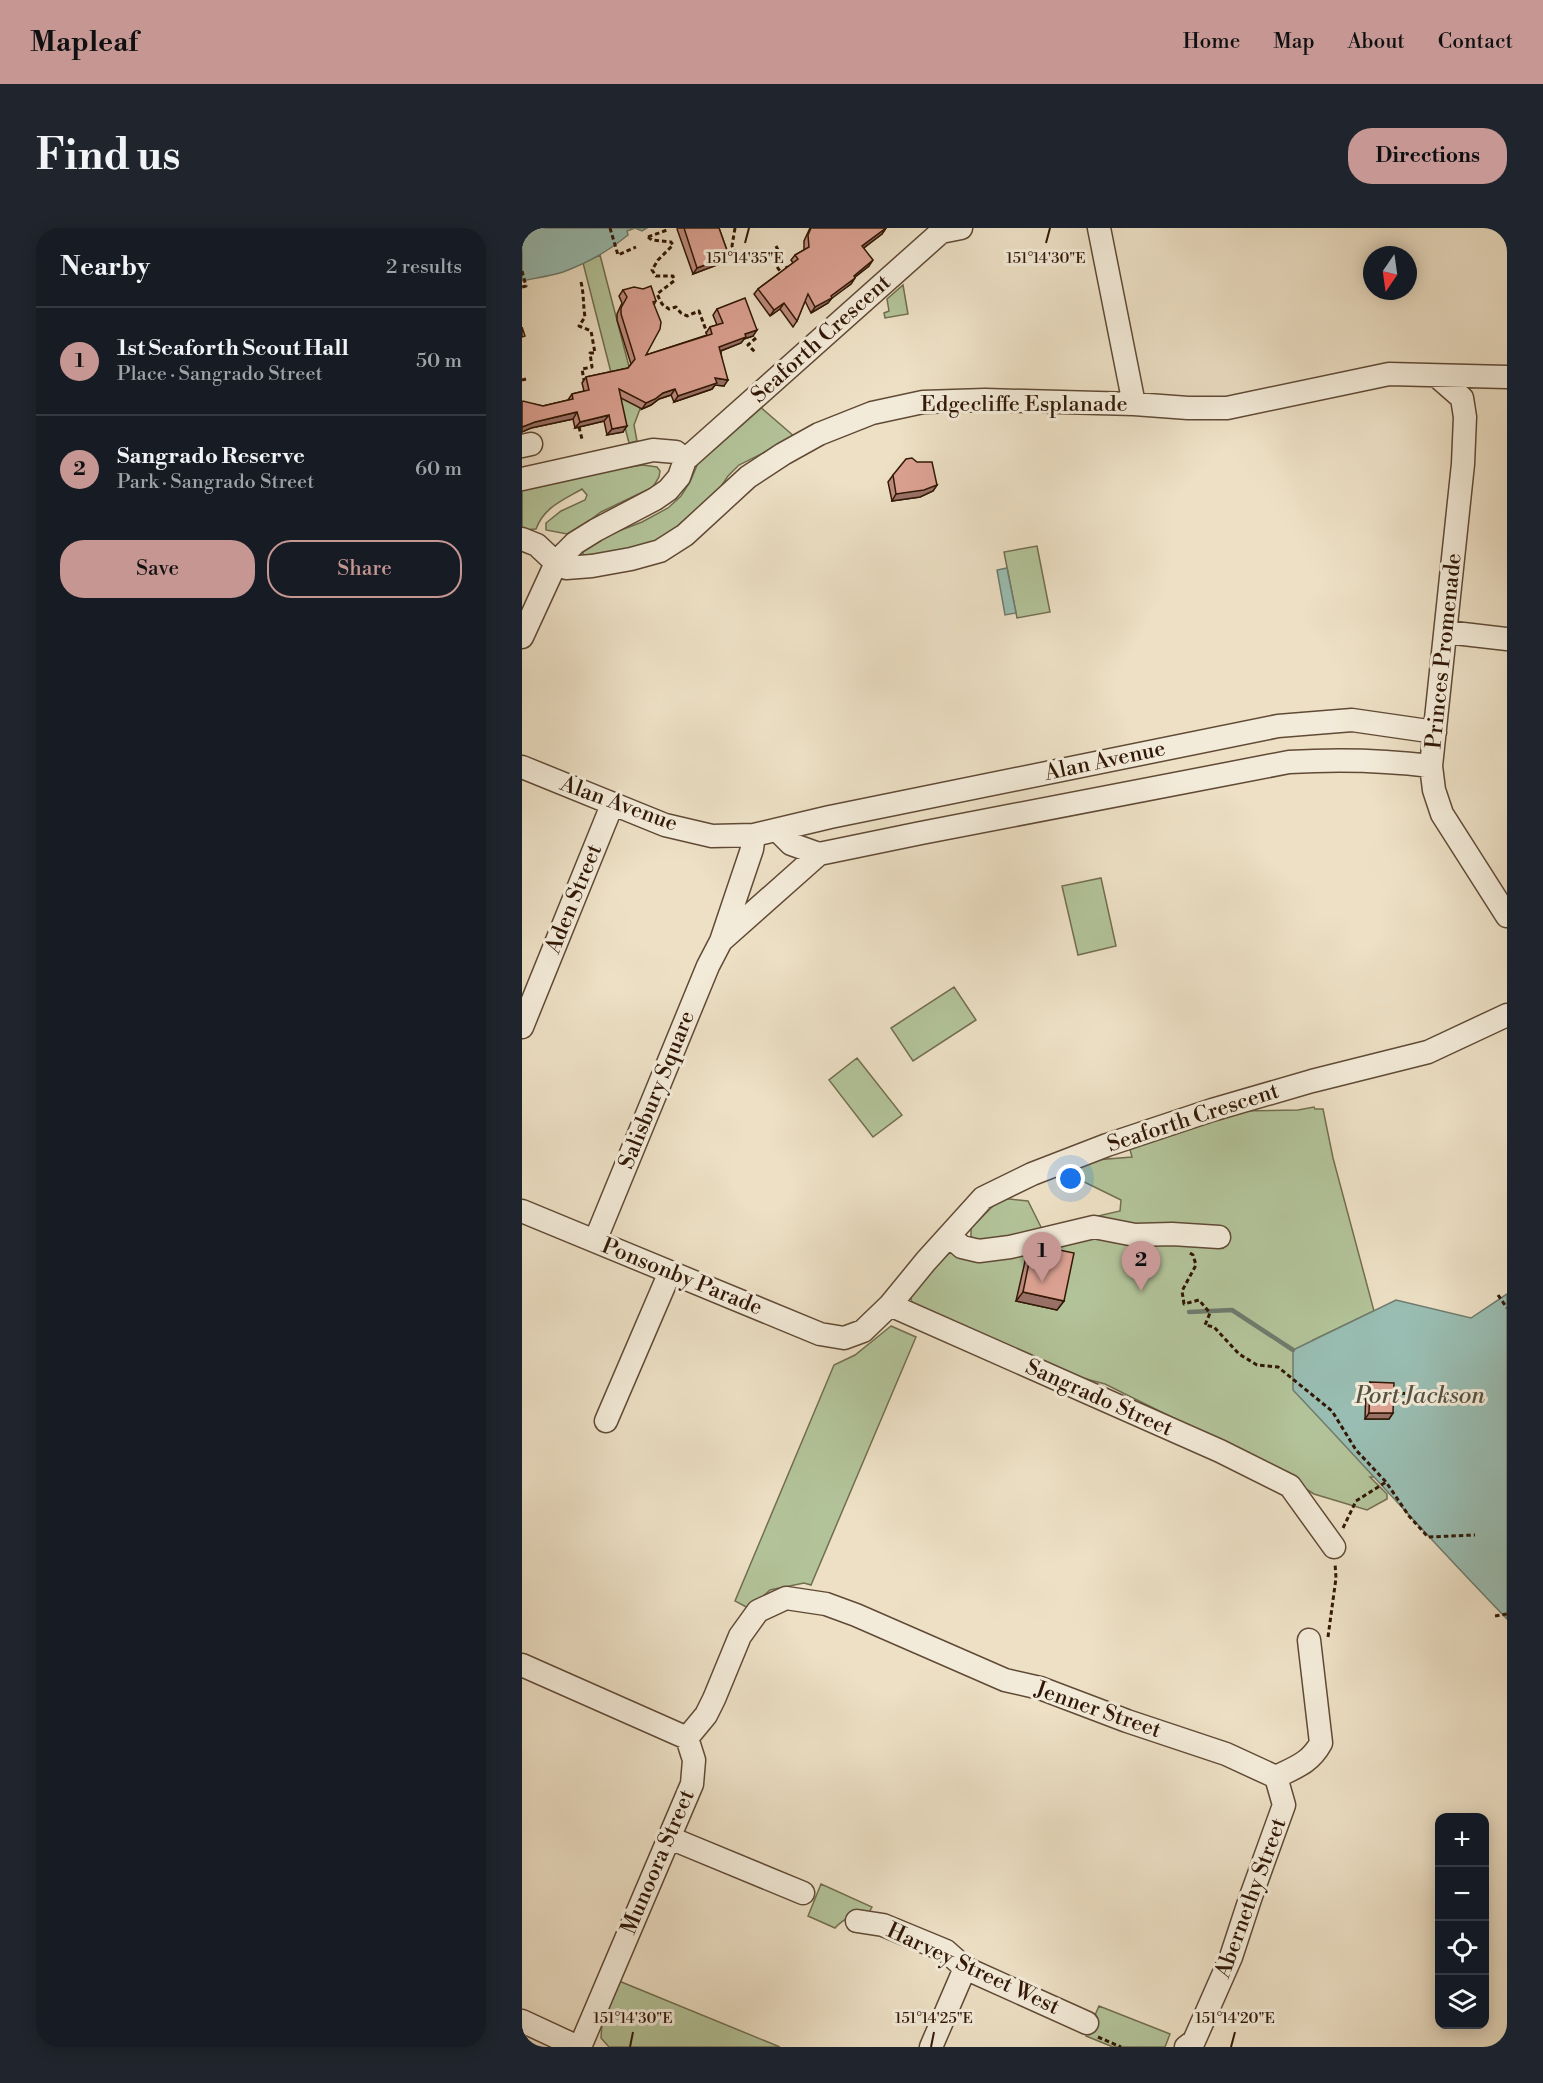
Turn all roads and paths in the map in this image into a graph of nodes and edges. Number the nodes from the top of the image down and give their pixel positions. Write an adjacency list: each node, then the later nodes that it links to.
1 (666, 228): 13 (path)
2 (735, 228): 10 (path)
3 (961, 228): 22 (street, Seaforth Crescent)
4 (1099, 228): 19 (street)
5 (610, 229): 7 (path)
6 (776, 246): 8 (path)
7 (636, 247)
8 (789, 270)
9 (522, 271): 12 (path)
10 (782, 274)
11 (581, 282): 18 (path)
12 (522, 287)
13 (707, 333)
14 (756, 338): 15 (path)
15 (756, 353)
16 (1438, 377): 17 (street, Edgecliffe Esplanade); 19 (street, Edgecliffe Esplanade); 26 (street, Princes Promenade)
17 (1507, 377)
18 (591, 381)
19 (1134, 404): 25 (street, Edgecliffe Esplanade)
20 (579, 427): 21 (path)
21 (582, 439)
22 (681, 456): 23 (street); 25 (street)
23 (522, 479)
24 (522, 539): 25 (street)
25 (556, 563): 27 (street)
26 (1446, 632): 28 (street); 29 (street, Princes Promenade)
27 (522, 637)
28 (1507, 639)
29 (1435, 732): 30 (street, Princes Promenade); 33 (street, Alan Avenue)
30 (1431, 766): 35 (street, Alan Avenue); 36 (street, Princes Promenade)
31 (522, 767): 32 (street, Alan Avenue)
32 (612, 805): 34 (street, Alan Avenue); 39 (street, Aden Street)
33 (777, 831): 34 (street, Alan Avenue); 35 (street)
34 (754, 835): 37 (street)
35 (819, 854): 37 (street, Alan Avenue)
36 (1507, 916)
37 (721, 941): 44 (street, Salisbury Square)
38 (1507, 1015): 42 (street, Seaforth Crescent)
39 (522, 1027)
40 (522, 1211): 44 (street, Ponsonby Parade)
41 (1172, 1234): 42 (street); 43 (street); 52 (path)
42 (949, 1236): 47 (street, Seaforth Crescent)
43 (1219, 1237)
44 (595, 1241): 45 (street, Ponsonby Parade)
45 (670, 1272): 47 (street, Ponsonby Parade); 51 (street)
46 (1498, 1295): 48 (path)
47 (890, 1305): 54 (street, Sangrado Street)
48 (1507, 1308)
49 (1393, 1394): 50 (path)
50 (1417, 1394)
51 (606, 1421)
52 (1386, 1482): 53 (path); 54 (path)
53 (1474, 1535)
54 (1334, 1546): 57 (path)
55 (1507, 1614): 56 (path)
56 (1495, 1616)
57 (1311, 1649): 60 (street)
58 (522, 1665): 59 (street)
59 (687, 1738): 60 (street, Jenner Street); 61 (street, Munoora Street)
60 (1276, 1777): 70 (street, Abernethy Street)
61 (669, 1838): 62 (street); 67 (street, Munoora Street)
62 (803, 1893)
63 (857, 1921): 64 (street, Harvey Street West)
64 (965, 1968): 66 (street, Harvey Street West); 68 (street)
65 (522, 2022): 67 (street)
66 (1088, 2023): 69 (path)
67 (579, 2047)
68 (932, 2047)
69 (1121, 2047)
70 (1186, 2047)

